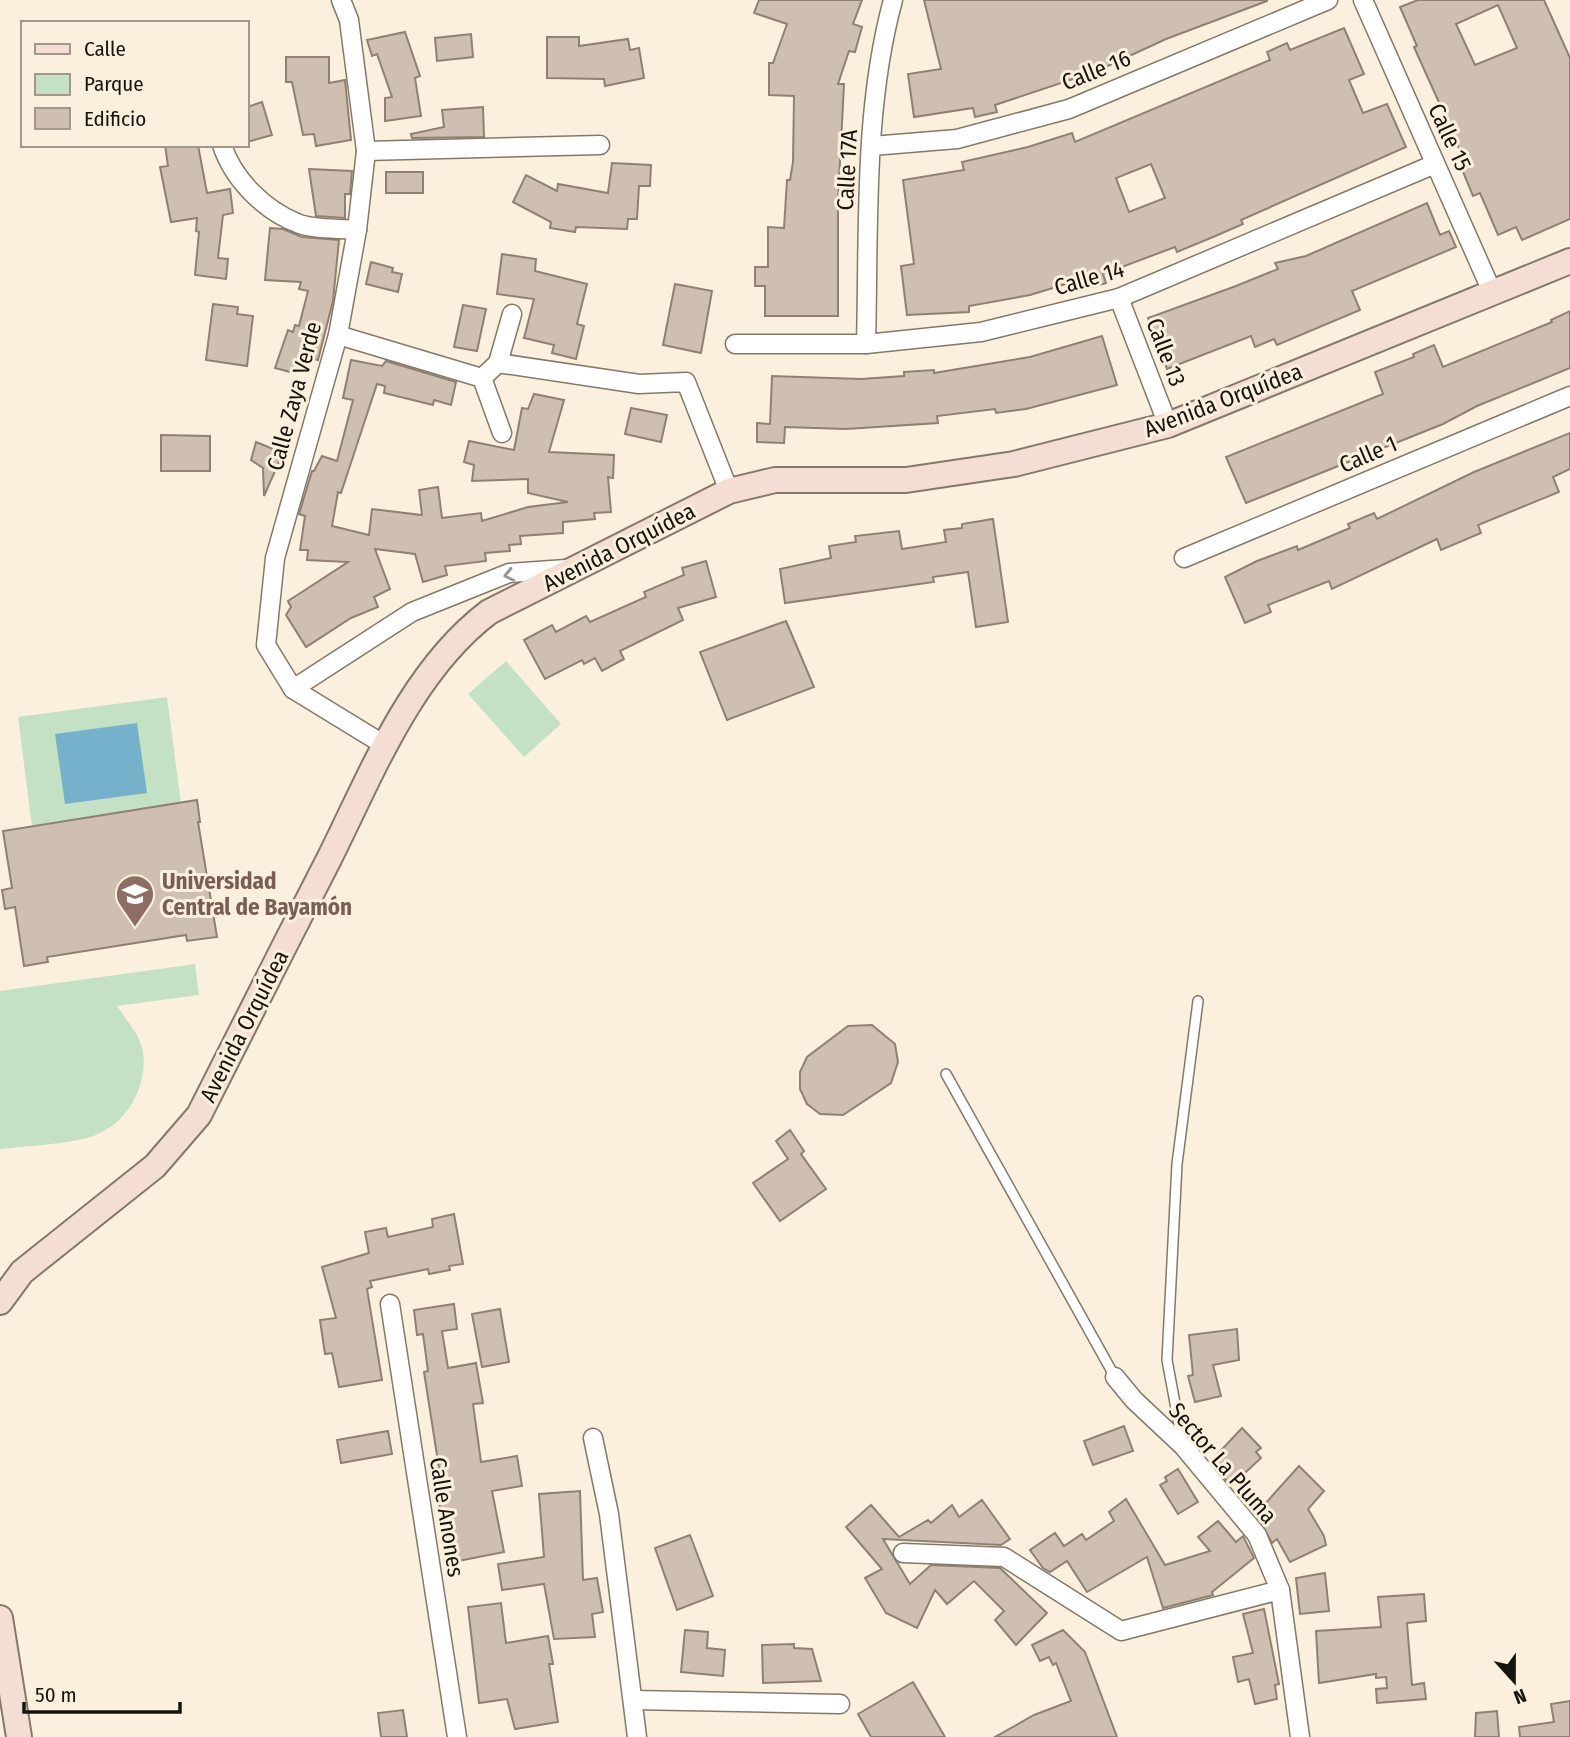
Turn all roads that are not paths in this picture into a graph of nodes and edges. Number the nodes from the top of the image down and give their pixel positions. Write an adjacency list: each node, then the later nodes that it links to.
1 (341, 0): 8 (street, Calle Zaya Verde)
2 (893, 0): 6 (street, Calle 17A)
3 (1328, 0): 6 (street, Calle 16)
4 (1363, 0): 9 (street, Calle 15)
5 (600, 145): 8 (street)
6 (872, 146): 17 (street, Calle 17A)
7 (223, 147): 10 (street)
8 (366, 151): 10 (street, Calle Zaya Verde)
9 (1435, 164): 12 (street, Calle 15); 13 (street, Calle 14)
10 (357, 230): 15 (street, Calle Zaya Verde)
11 (1570, 261): 12 (street, Avenida Orquídea)
12 (1493, 294): 21 (street, Avenida Orquídea)
13 (1119, 298): 17 (street, Calle 14); 21 (street, Calle 13)
14 (512, 314): 18 (street)
15 (338, 335): 19 (street); 26 (street, Calle Zaya Verde)
16 (735, 344): 17 (street, Calle 14)
17 (866, 344)
18 (498, 363): 19 (street); 23 (street)
19 (482, 378): 22 (street)
20 (1570, 396): 24 (street, Calle 1)
21 (1168, 425): 23 (street, Avenida Orquídea)
22 (502, 433)
23 (729, 491): 25 (street, Avenida Orquídea)
24 (1184, 558)
25 (577, 568): 26 (street, one-way to 26); 27 (street, Avenida Orquídea)
26 (293, 689): 27 (street, Calle Zaya Verde)
27 (386, 746): 30 (street, Avenida Orquídea)
28 (1198, 1001): 34 (lane)
29 (946, 1074): 32 (lane)
30 (0, 1302)
31 (390, 1304): 41 (street, Calle Anones)
32 (1115, 1377): 34 (street, Sector La Pluma)
33 (593, 1438): 38 (street)
34 (1183, 1446): 36 (street, Sector La Pluma)
35 (903, 1553): 36 (street)
36 (1280, 1590): 43 (street, Sector La Pluma)
37 (0, 1618): 40 (street)
38 (633, 1700): 39 (street); 42 (street)
39 (840, 1704)
40 (19, 1737)
41 (457, 1737)
42 (637, 1737)
43 (1300, 1737)

